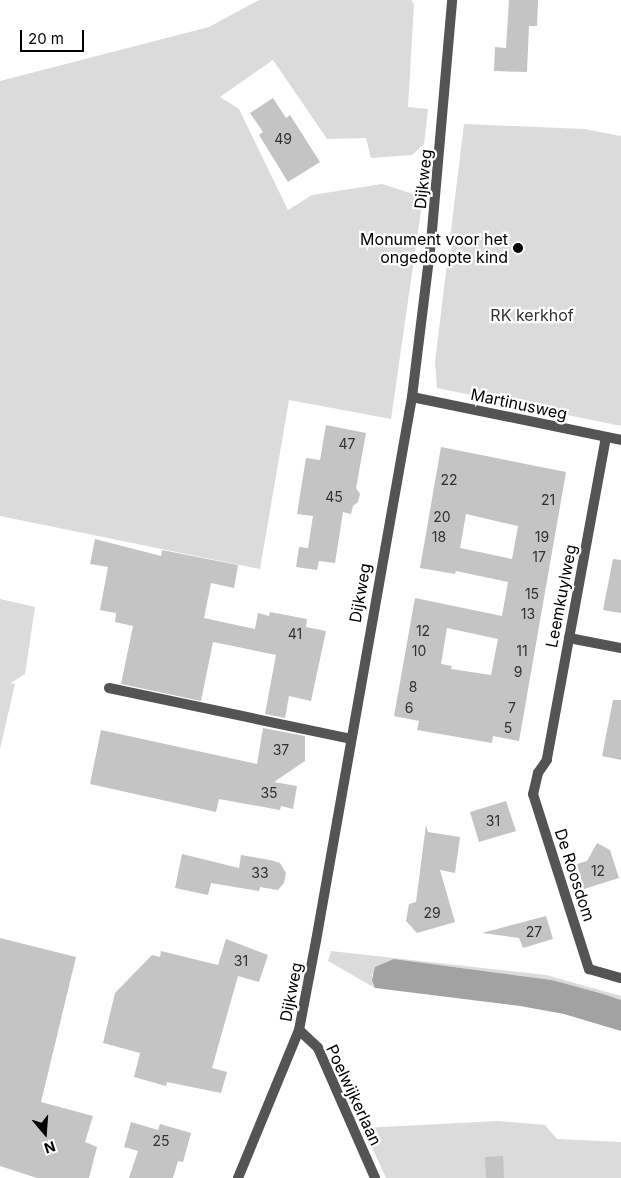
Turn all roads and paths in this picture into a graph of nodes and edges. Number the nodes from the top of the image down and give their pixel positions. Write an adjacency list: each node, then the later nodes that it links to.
1 (452, 0): 2 (street, Dijkweg)
2 (412, 397): 3 (street, Martinusweg); 8 (street, Dijkweg)
3 (606, 437): 4 (street, Martinusweg); 5 (street, Leemkuylweg)
4 (621, 440)
5 (569, 638): 6 (street); 9 (street, Leemkuylweg)
6 (621, 648)
7 (109, 688): 8 (street)
8 (350, 740): 11 (street, Dijkweg)
9 (547, 760): 10 (street, De Roosdom)
10 (621, 978)
11 (299, 1030): 12 (street, Dijkweg); 13 (street, Poelwijkerlaan)
12 (238, 1178)
13 (375, 1178)

